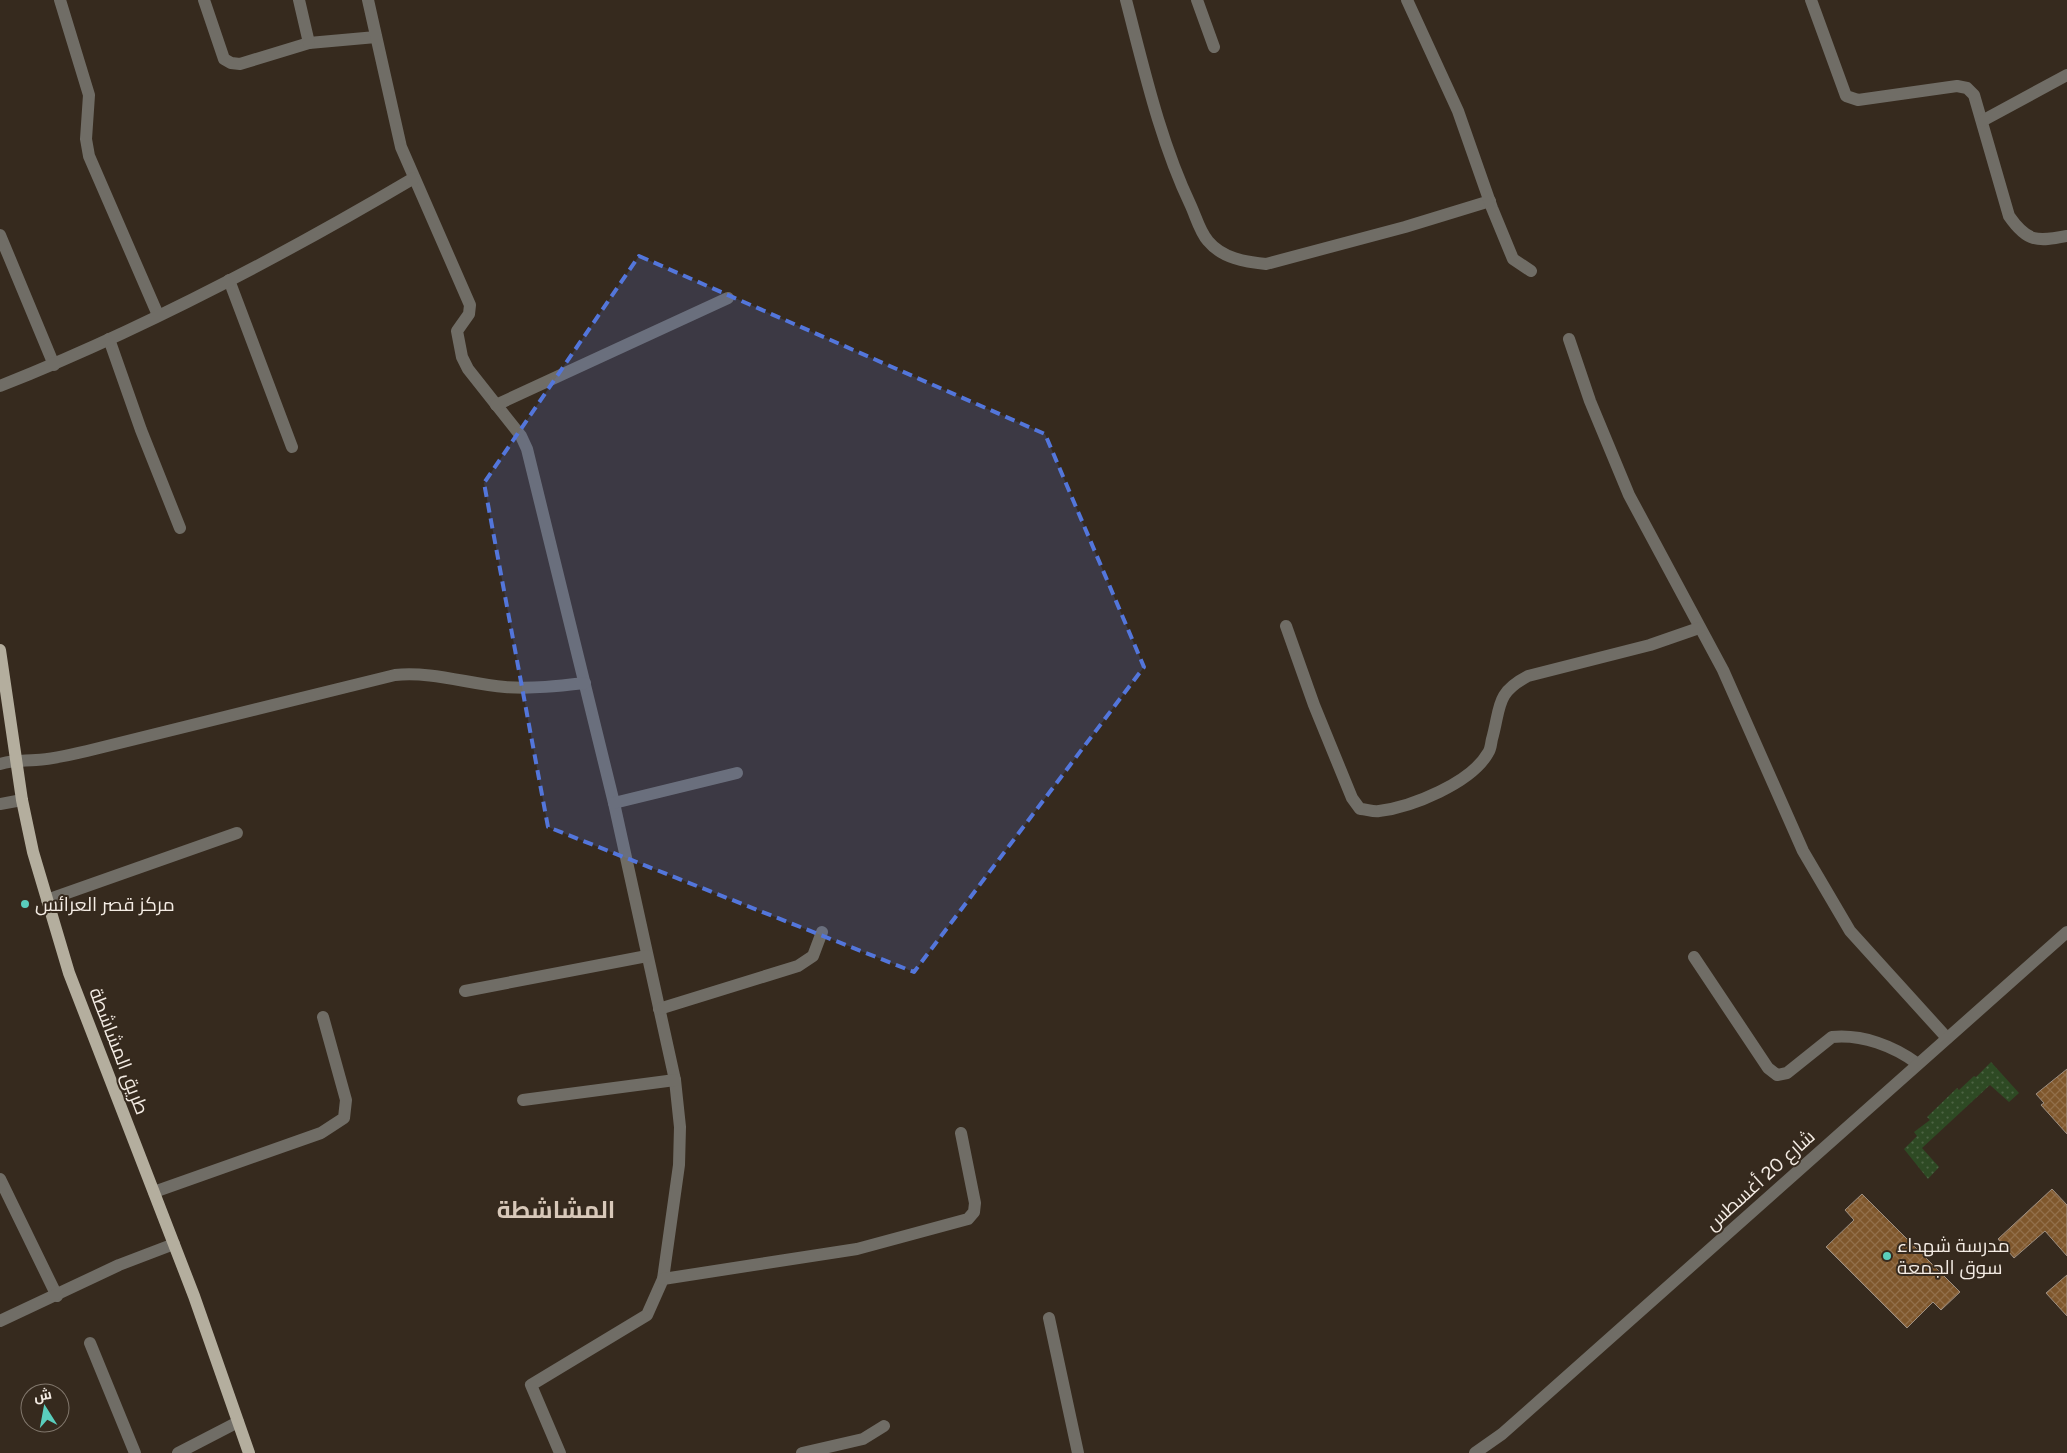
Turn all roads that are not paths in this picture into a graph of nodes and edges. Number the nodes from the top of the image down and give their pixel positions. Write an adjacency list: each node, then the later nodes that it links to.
1 (60, 0): 21 (street)
2 (204, 0): 10 (street)
3 (299, 0): 10 (street)
4 (368, 0): 9 (street)
5 (1126, 0): 15 (street)
6 (1197, 0): 11 (street)
7 (1407, 0): 15 (street)
8 (1811, 0): 13 (street)
9 (376, 37): 10 (street); 14 (street)
10 (309, 42)
11 (1214, 47)
12 (2067, 76): 13 (street)
13 (1982, 121): 17 (street)
14 (414, 178): 19 (street); 26 (street)
15 (1490, 201): 18 (street)
16 (0, 235): 24 (street)
17 (2067, 236)
18 (1531, 271)
19 (229, 280): 21 (street); 27 (street)
20 (728, 298): 26 (street)
21 (158, 315): 22 (street)
22 (109, 339): 24 (street); 28 (street)
23 (1569, 339): 30 (street)
24 (54, 365): 25 (street)
25 (0, 386)
26 (496, 404): 32 (street)
27 (292, 447)
28 (180, 528)
29 (1286, 626): 30 (street)
30 (1699, 628): 48 (street)
31 (0, 650): 33 (main road, طريق المشاشطة)
32 (585, 683): 33 (street); 38 (street)
33 (16, 759): 34 (street); 36 (main road, طريق المشاشطة)
34 (0, 764)
35 (737, 773): 38 (street)
36 (22, 800): 37 (street); 40 (main road, طريق المشاشطة)
37 (0, 804)
38 (614, 804): 43 (street)
39 (237, 833): 40 (street)
40 (47, 900): 54 (main road, طريق المشاشطة)
41 (822, 932): 46 (street)
42 (2067, 932): 48 (street, شارع 20 أغسطس)
43 (647, 956): 45 (street); 46 (street)
44 (1694, 957): 49 (street)
45 (465, 991)
46 (659, 1009): 50 (street)
47 (323, 1016): 54 (street)
48 (1947, 1038): 49 (street, شارع 20 أغسطس)
49 (1918, 1064): 69 (street, شارع 20 أغسطس)
50 (675, 1080): 51 (street); 56 (street)
51 (524, 1100)
52 (960, 1133): 56 (street)
53 (0, 1179): 57 (street)
54 (154, 1192): 55 (main road, طريق المشاشطة)
55 (174, 1244): 57 (street); 61 (main road, طريق المشاشطة)
56 (663, 1280): 66 (street)
57 (57, 1296): 59 (street)
58 (1049, 1318): 68 (street)
59 (0, 1322)
60 (90, 1343): 63 (street)
61 (238, 1422): 64 (street); 65 (main road, طريق المشاشطة)
62 (884, 1426): 67 (street)
63 (135, 1453)
64 (178, 1453)
65 (249, 1453)
66 (560, 1453)
67 (802, 1453)
68 (1078, 1453)
69 (1475, 1453)

